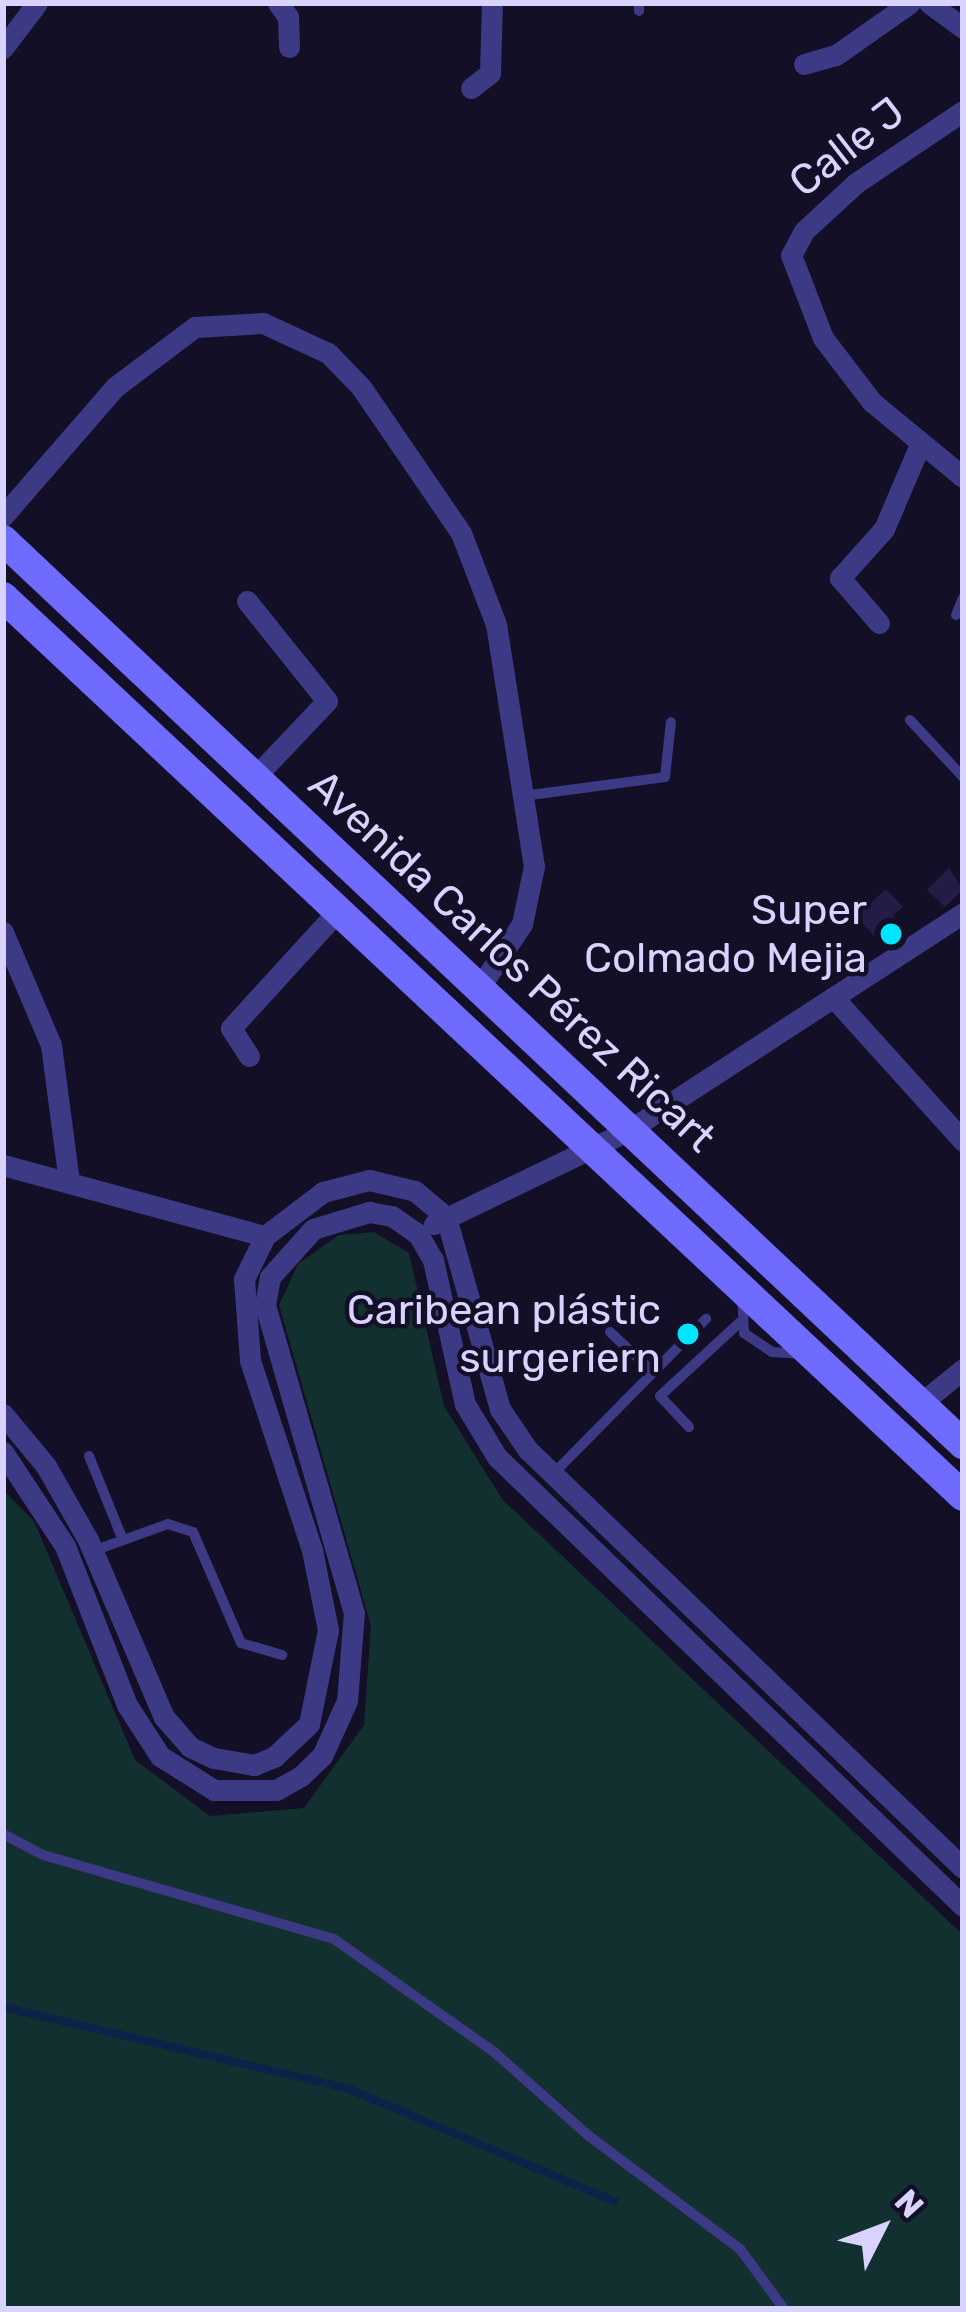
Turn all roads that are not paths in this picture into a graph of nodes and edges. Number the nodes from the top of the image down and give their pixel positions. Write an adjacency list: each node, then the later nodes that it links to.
1 (37, 3): 7 (street)
2 (278, 3): 8 (street)
3 (492, 3): 10 (street)
4 (910, 3): 9 (street)
5 (928, 3): 6 (street)
6 (963, 28)
7 (3, 47)
8 (289, 47)
9 (804, 64)
10 (471, 88)
11 (963, 111): 12 (street, Calle J)
12 (919, 447): 13 (street); 20 (street)
13 (963, 477)
14 (3, 516): 25 (street)
15 (3, 540): 23 (main road, Avenida Carlos Pérez Ricart)
16 (3, 597): 26 (main road, Avenida Carlos Pérez Ricart)
17 (963, 598): 19 (lane)
18 (247, 602): 23 (street)
19 (956, 615)
20 (879, 623)
21 (910, 720): 24 (lane)
22 (671, 722): 25 (lane)
23 (256, 777): 29 (main road, Avenida Carlos Pérez Ricart)
24 (963, 777)
25 (524, 796): 29 (street)
26 (338, 911): 31 (street); 34 (main road, Avenida Carlos Pérez Ricart)
27 (963, 913): 30 (street)
28 (3, 932): 36 (street)
29 (479, 988): 32 (main road, Avenida Carlos Pérez Ricart)
30 (833, 997): 32 (street); 33 (street)
31 (249, 1055)
32 (629, 1130): 34 (street); 49 (main road, Avenida Carlos Pérez Ricart)
33 (963, 1141)
34 (589, 1147): 37 (street); 40 (main road, Avenida Carlos Pérez Ricart)
35 (3, 1165): 36 (street)
36 (69, 1181): 39 (street)
37 (446, 1217): 38 (street); 39 (street); 55 (street)
38 (418, 1234): 42 (street); 62 (street)
39 (265, 1236): 41 (street)
40 (742, 1291): 44 (lane); 46 (main road, Avenida Carlos Pérez Ricart)
41 (239, 1300): 42 (street); 58 (street)
42 (265, 1305): 53 (street)
43 (706, 1319): 48 (lane)
44 (739, 1323): 46 (lane); 51 (lane)
45 (610, 1332): 48 (lane)
46 (812, 1355): 56 (main road, Avenida Carlos Pérez Ricart)
47 (963, 1369): 49 (street)
48 (653, 1372): 55 (lane)
49 (920, 1404): 52 (main road, Avenida Carlos Pérez Ricart)
50 (3, 1414): 58 (street)
51 (689, 1427)
52 (963, 1444)
53 (3, 1452)
54 (89, 1456): 57 (lane)
55 (551, 1476): 61 (street)
56 (963, 1496)
57 (123, 1540): 58 (lane); 59 (lane)
58 (93, 1550)
59 (282, 1655)
60 (3, 1834): 63 (lane)
61 (963, 1868)
62 (963, 1906)
63 (784, 2309)

